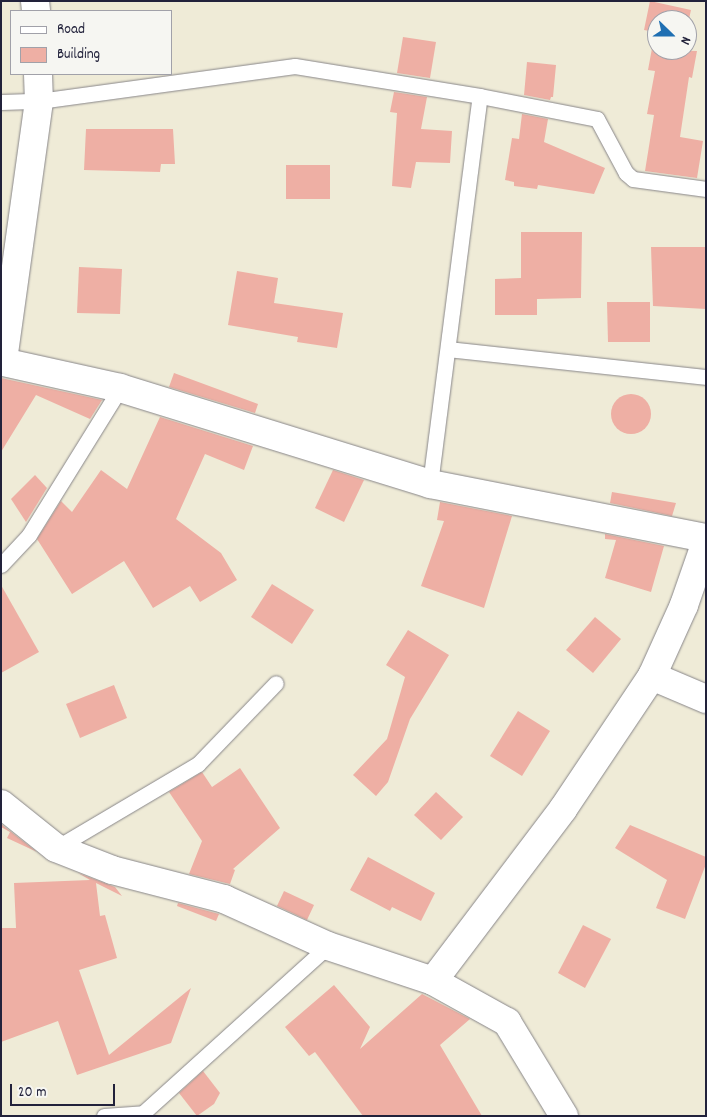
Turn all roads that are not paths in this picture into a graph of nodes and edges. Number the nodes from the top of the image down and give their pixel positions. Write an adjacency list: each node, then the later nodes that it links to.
1 (38, 75): 3 (street)
2 (480, 96): 3 (lane); 5 (lane); 6 (lane)
3 (39, 101): 4 (lane); 7 (street)
4 (1, 102)
5 (706, 189)
6 (448, 349): 8 (lane); 10 (lane)
7 (2, 362): 9 (street)
8 (706, 377)
9 (120, 388): 10 (street); 13 (lane)
10 (430, 484): 11 (street)
11 (706, 538)
12 (706, 542): 14 (street)
13 (1, 565)
14 (652, 676): 16 (street); 20 (street)
15 (276, 683): 18 (lane)
16 (706, 699)
17 (1, 804): 18 (street)
18 (56, 848): 19 (street)
19 (328, 946): 20 (street); 21 (lane)
20 (433, 981): 22 (street)
21 (104, 1116)
22 (564, 1116)

